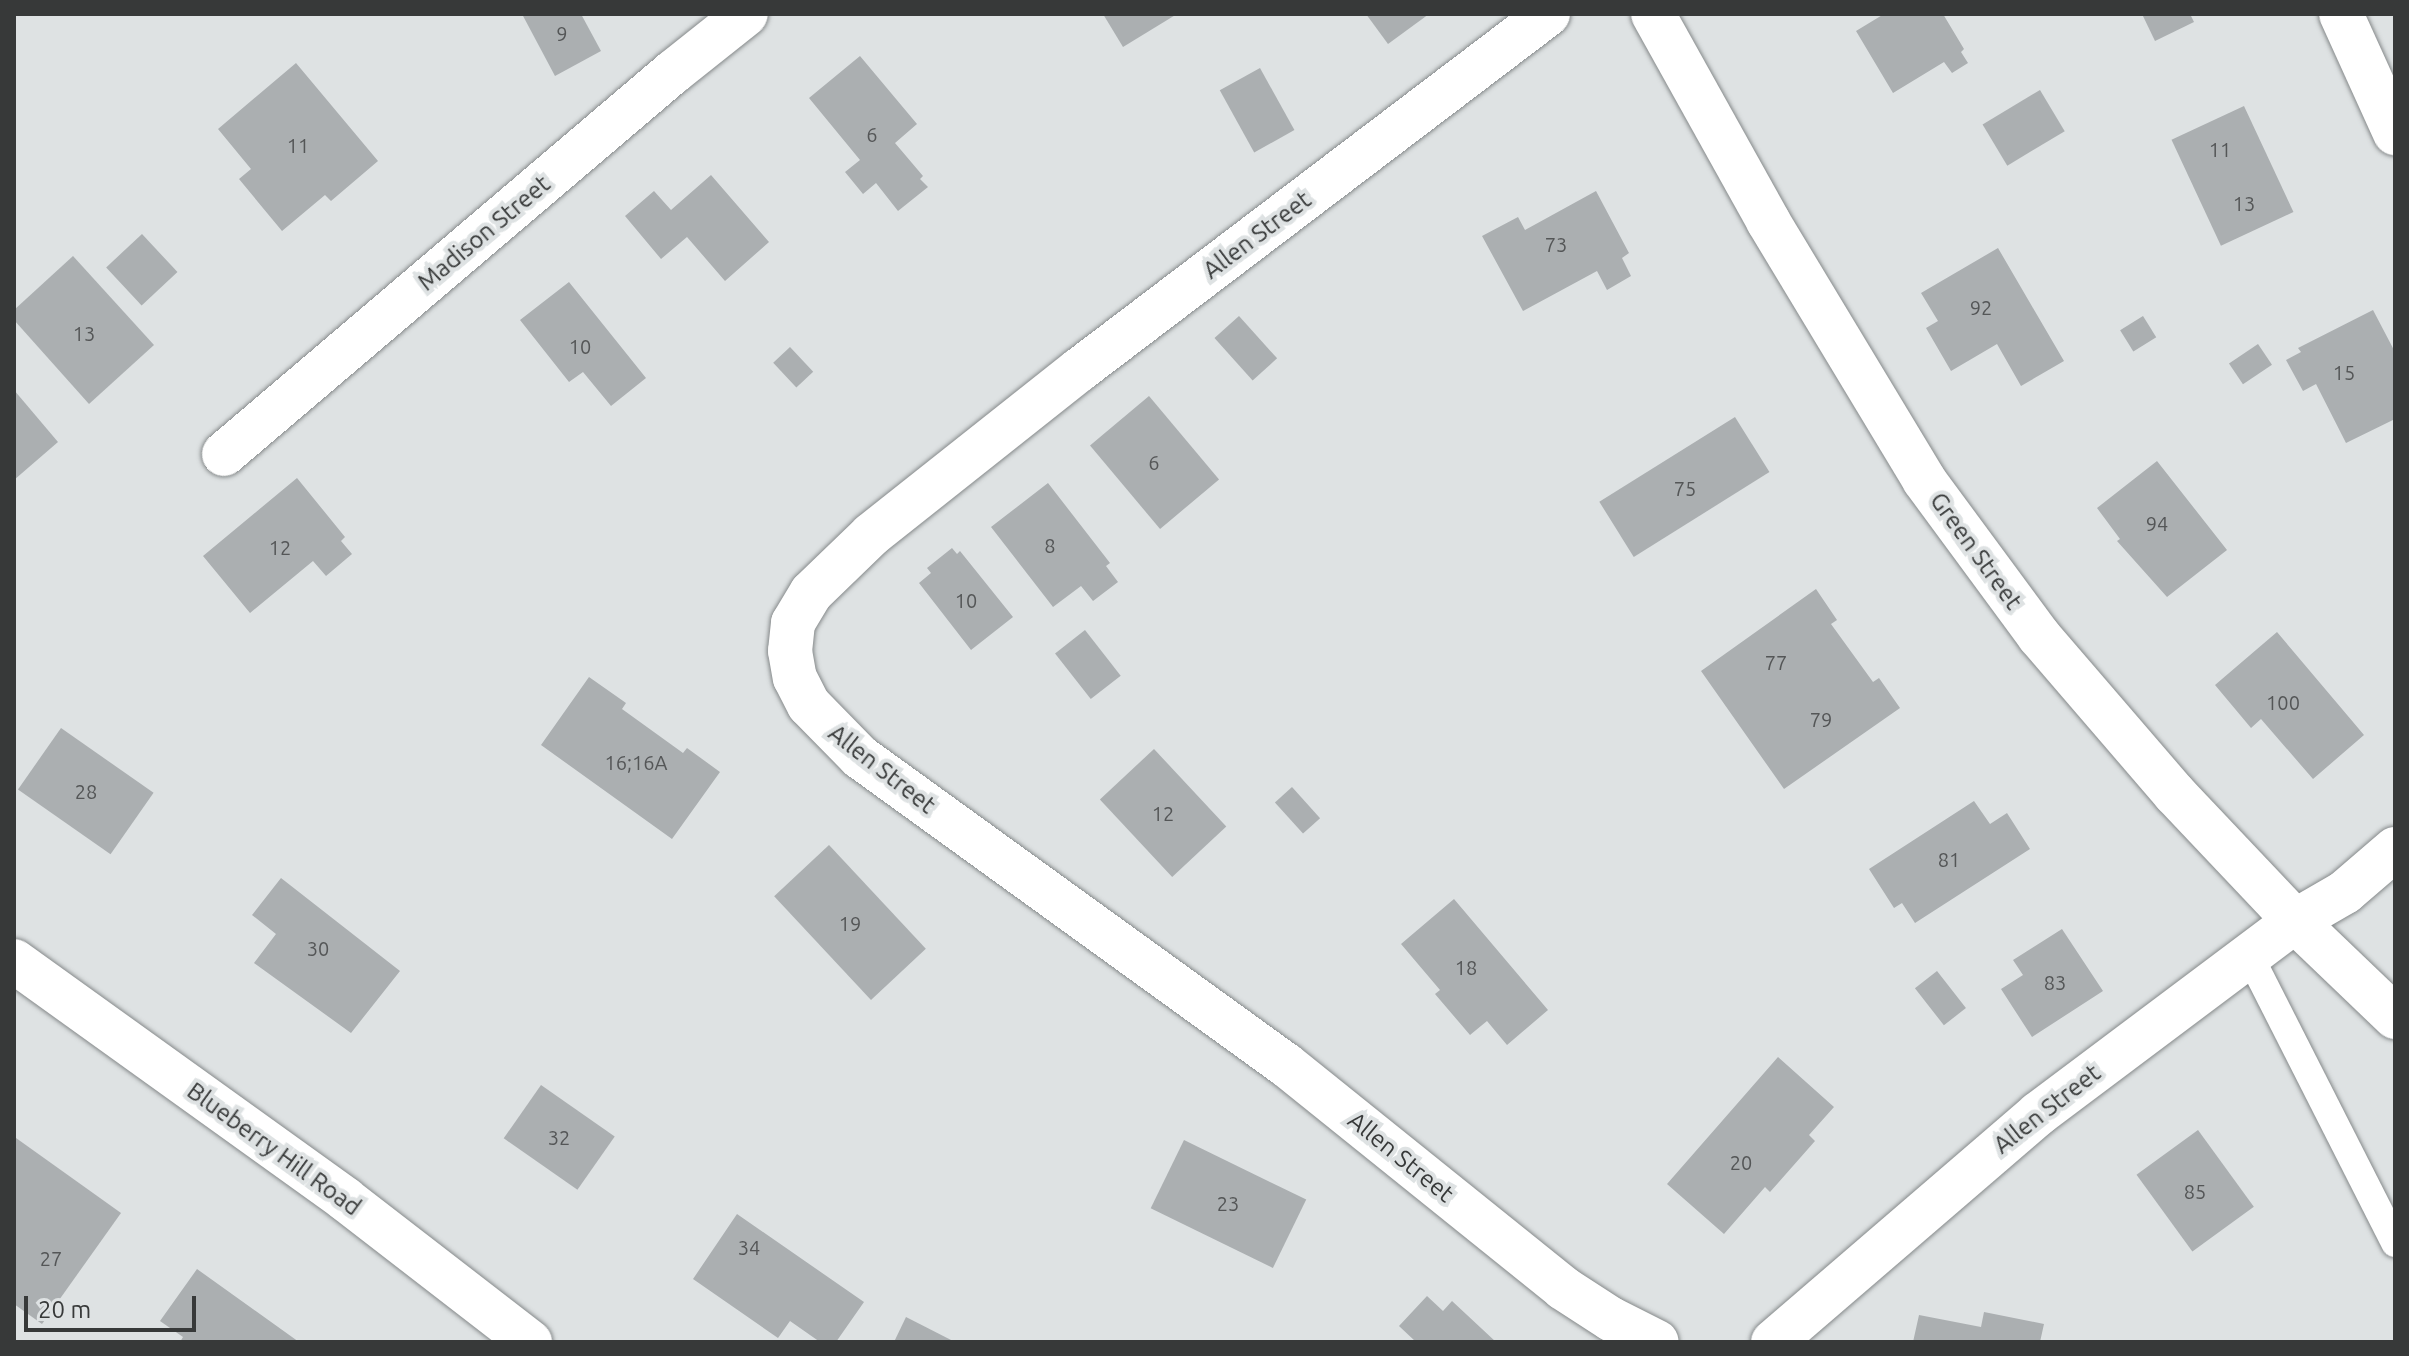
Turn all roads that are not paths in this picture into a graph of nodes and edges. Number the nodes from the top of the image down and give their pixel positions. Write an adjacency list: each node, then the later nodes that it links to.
1 (746, 14): 6 (street, Madison Street)
2 (1548, 14): 14 (street, Allen Street)
3 (1653, 14): 8 (street, Green Street)
4 (2341, 14): 5 (street)
5 (2395, 133)
6 (224, 454)
7 (2395, 849): 8 (street, Allen Street)
8 (2295, 921): 9 (street, Allen Street); 11 (street, Green Street)
9 (2249, 955): 12 (lane); 15 (street, Allen Street)
10 (14, 961): 13 (street, Blueberry Hill Road)
11 (2395, 1017)
12 (2395, 1243)
13 (530, 1342)
14 (1657, 1342)
15 (1773, 1342)

